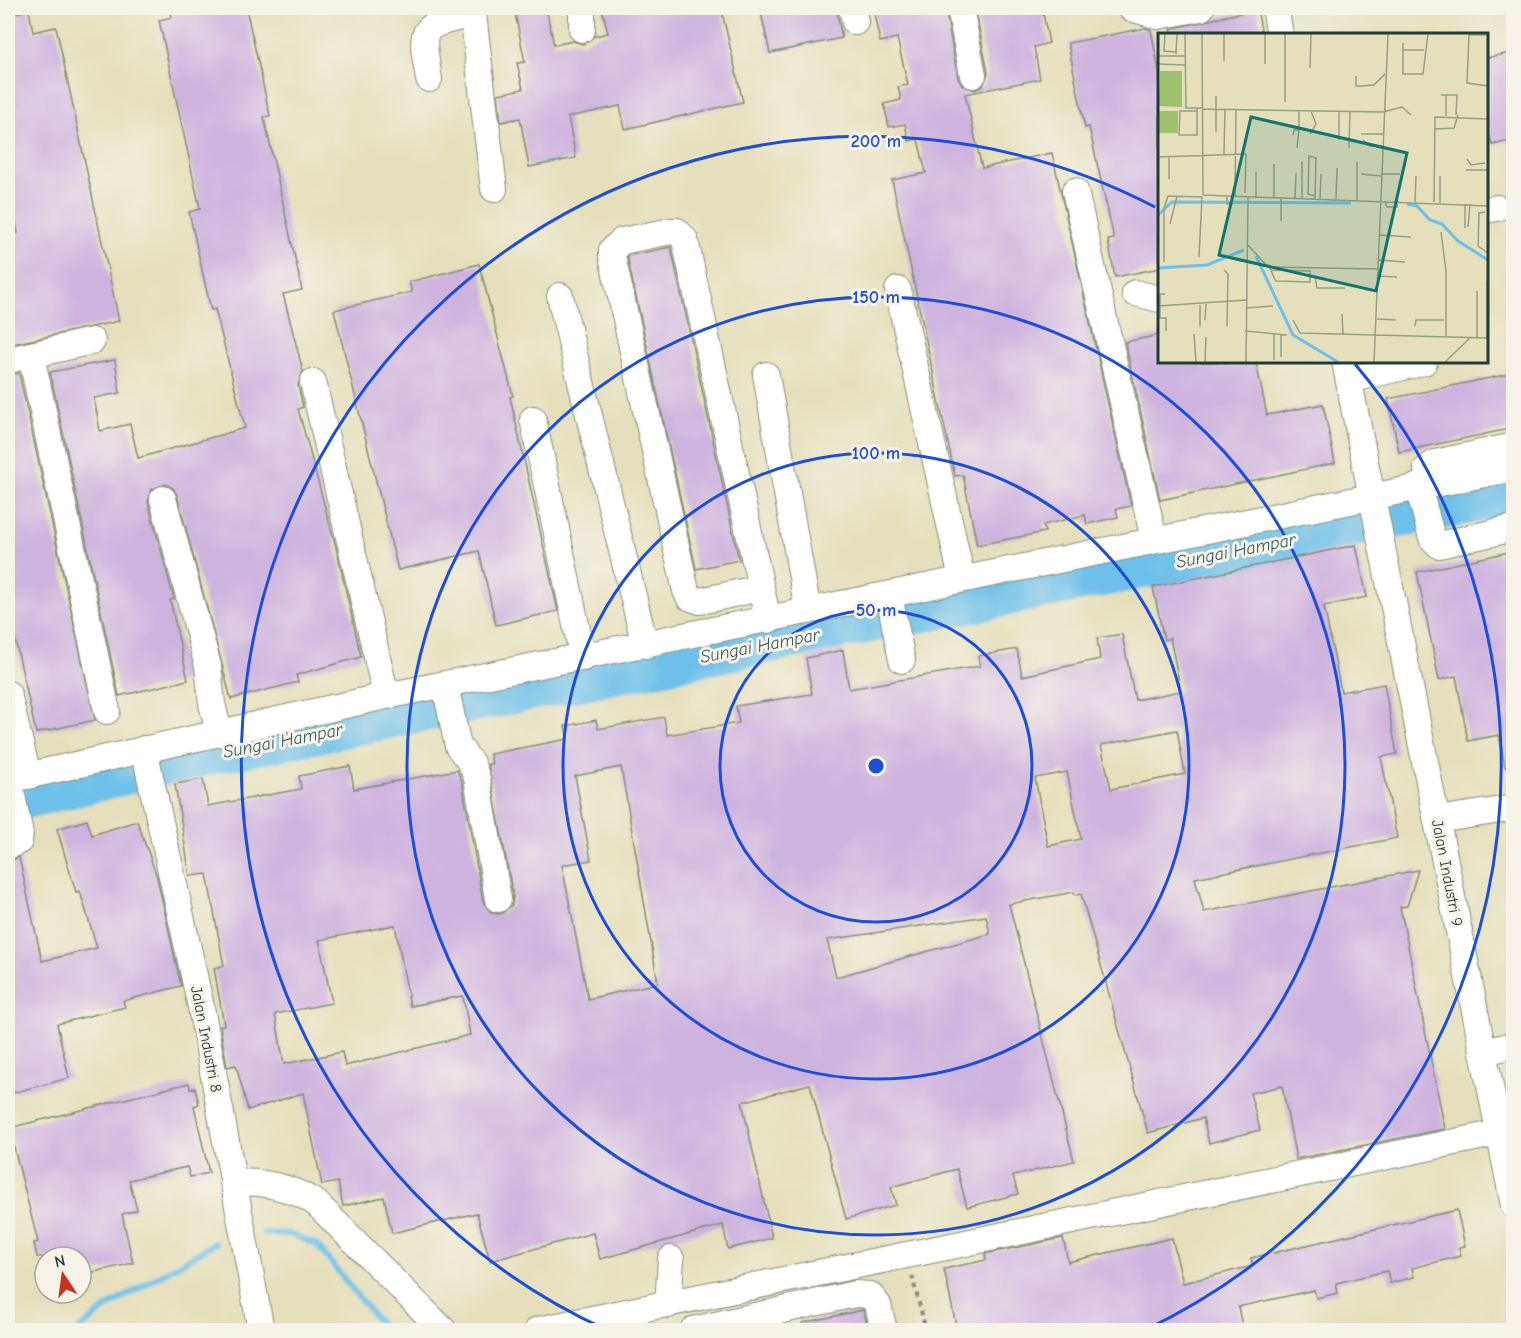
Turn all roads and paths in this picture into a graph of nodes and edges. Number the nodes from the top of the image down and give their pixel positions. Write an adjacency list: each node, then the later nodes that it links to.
1 (960, 8): 7 (street)
2 (1131, 8): 3 (street)
3 (1201, 8)
4 (1275, 8): 6 (street)
5 (472, 11): 8 (street); 9 (street)
6 (1280, 33)
7 (973, 75)
8 (429, 79)
9 (494, 189)
10 (1075, 191): 28 (street)
11 (898, 290): 29 (street)
12 (1135, 293): 14 (street)
13 (560, 296): 34 (street)
14 (1158, 299)
15 (92, 341): 16 (street)
16 (19, 357): 40 (street)
17 (1415, 363): 18 (street)
18 (1347, 371): 26 (street, Jalan Industri 9)
19 (766, 375): 32 (street)
20 (313, 382): 39 (street)
21 (532, 419): 35 (street)
22 (1514, 446): 24 (street)
23 (1514, 468): 24 (street)
24 (1423, 491): 26 (street); 27 (street)
25 (163, 499): 41 (street)
26 (1374, 501): 28 (street); 45 (street, Jalan Industri 9)
27 (1514, 528)
28 (1154, 539): 29 (street)
29 (963, 579): 31 (street)
30 (761, 588): 30 (street); 33 (street)
31 (892, 608): 32 (street); 36 (street)
32 (808, 611): 33 (street)
33 (768, 620): 34 (street)
34 (645, 645): 35 (street)
35 (583, 658): 37 (street)
36 (902, 660)
37 (446, 689): 39 (street); 47 (street)
38 (8, 694): 43 (street)
39 (386, 696): 41 (street)
40 (107, 711)
41 (219, 732): 42 (street)
42 (145, 752): 43 (street); 51 (street, Jalan Industri 8)
43 (14, 782): 46 (street)
44 (1514, 808): 45 (street)
45 (1437, 820): 49 (street, Jalan Industri 9)
46 (8, 846)
47 (498, 899)
48 (1514, 1045): 49 (street)
49 (1483, 1052): 50 (street, Jalan Industri 9)
50 (1499, 1133): 52 (street, Jalan Industri 9); 53 (street)
51 (233, 1182): 56 (street, Jalan Industri 8); 57 (street)
52 (1513, 1202)
53 (908, 1256): 55 (street); 61 (path)
54 (671, 1259): 55 (street)
55 (668, 1305): 58 (street)
56 (261, 1330)
57 (443, 1330)
58 (538, 1330)
59 (693, 1330): 60 (street)
60 (884, 1330)
61 (926, 1330)

